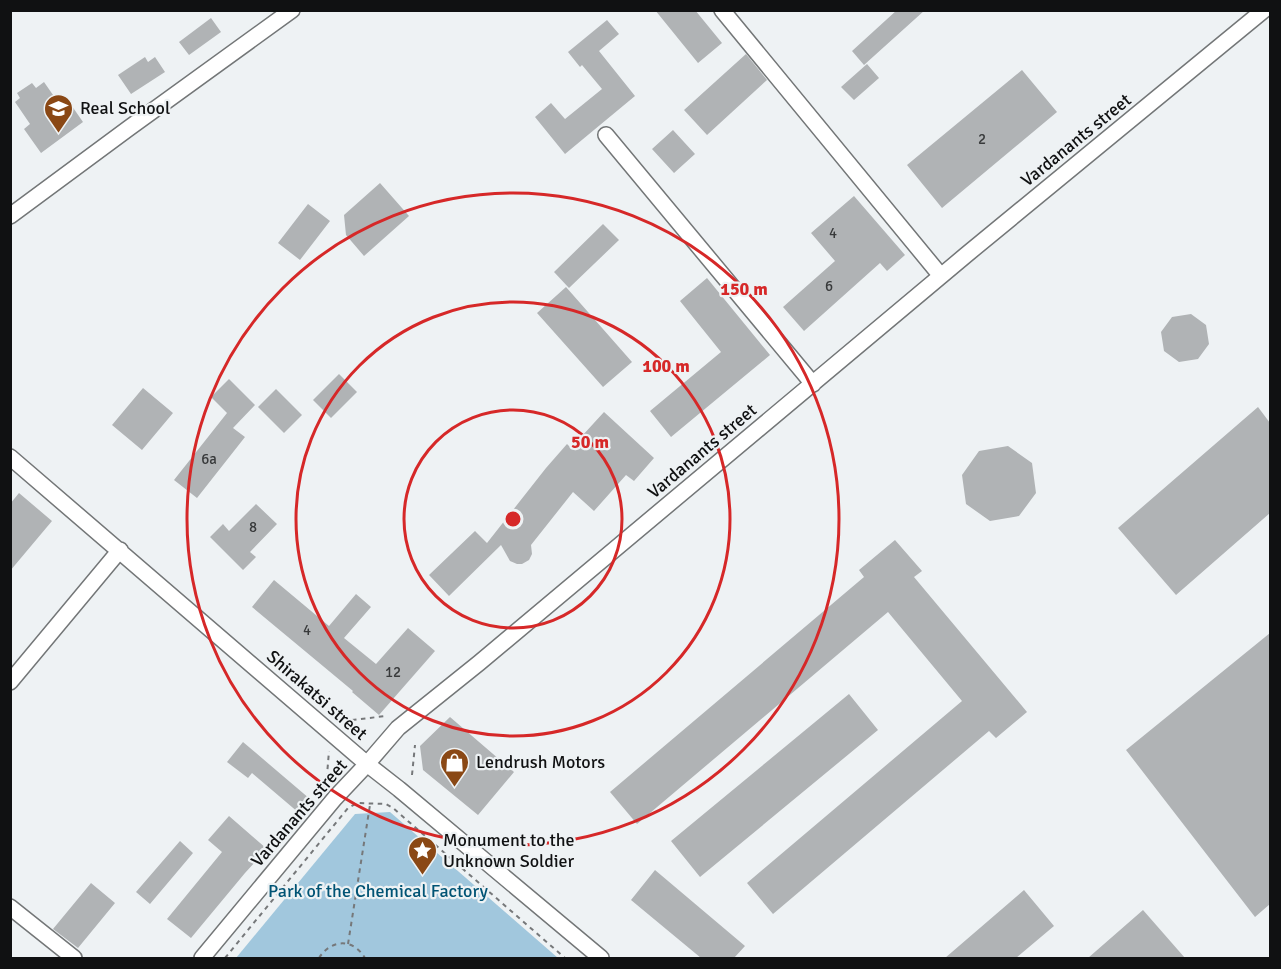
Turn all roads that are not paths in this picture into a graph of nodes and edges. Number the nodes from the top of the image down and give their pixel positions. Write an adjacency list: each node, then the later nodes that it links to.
1 (292, 10): 5 (street)
2 (722, 10): 6 (street)
3 (1264, 10): 6 (street, Vardanants street)
4 (606, 135): 7 (street)
5 (10, 216)
6 (941, 276): 7 (street, Vardanants street)
7 (813, 384): 11 (street, Vardanants street)
8 (10, 457): 9 (street, Shirakatsi street)
9 (120, 550): 10 (street); 11 (street, Shirakatsi street)
10 (10, 682)
11 (367, 765): 14 (street, Vardanants street); 15 (street, Shirakatsi street)
12 (10, 907): 13 (street)
13 (74, 958)
14 (202, 958)
15 (600, 958)

